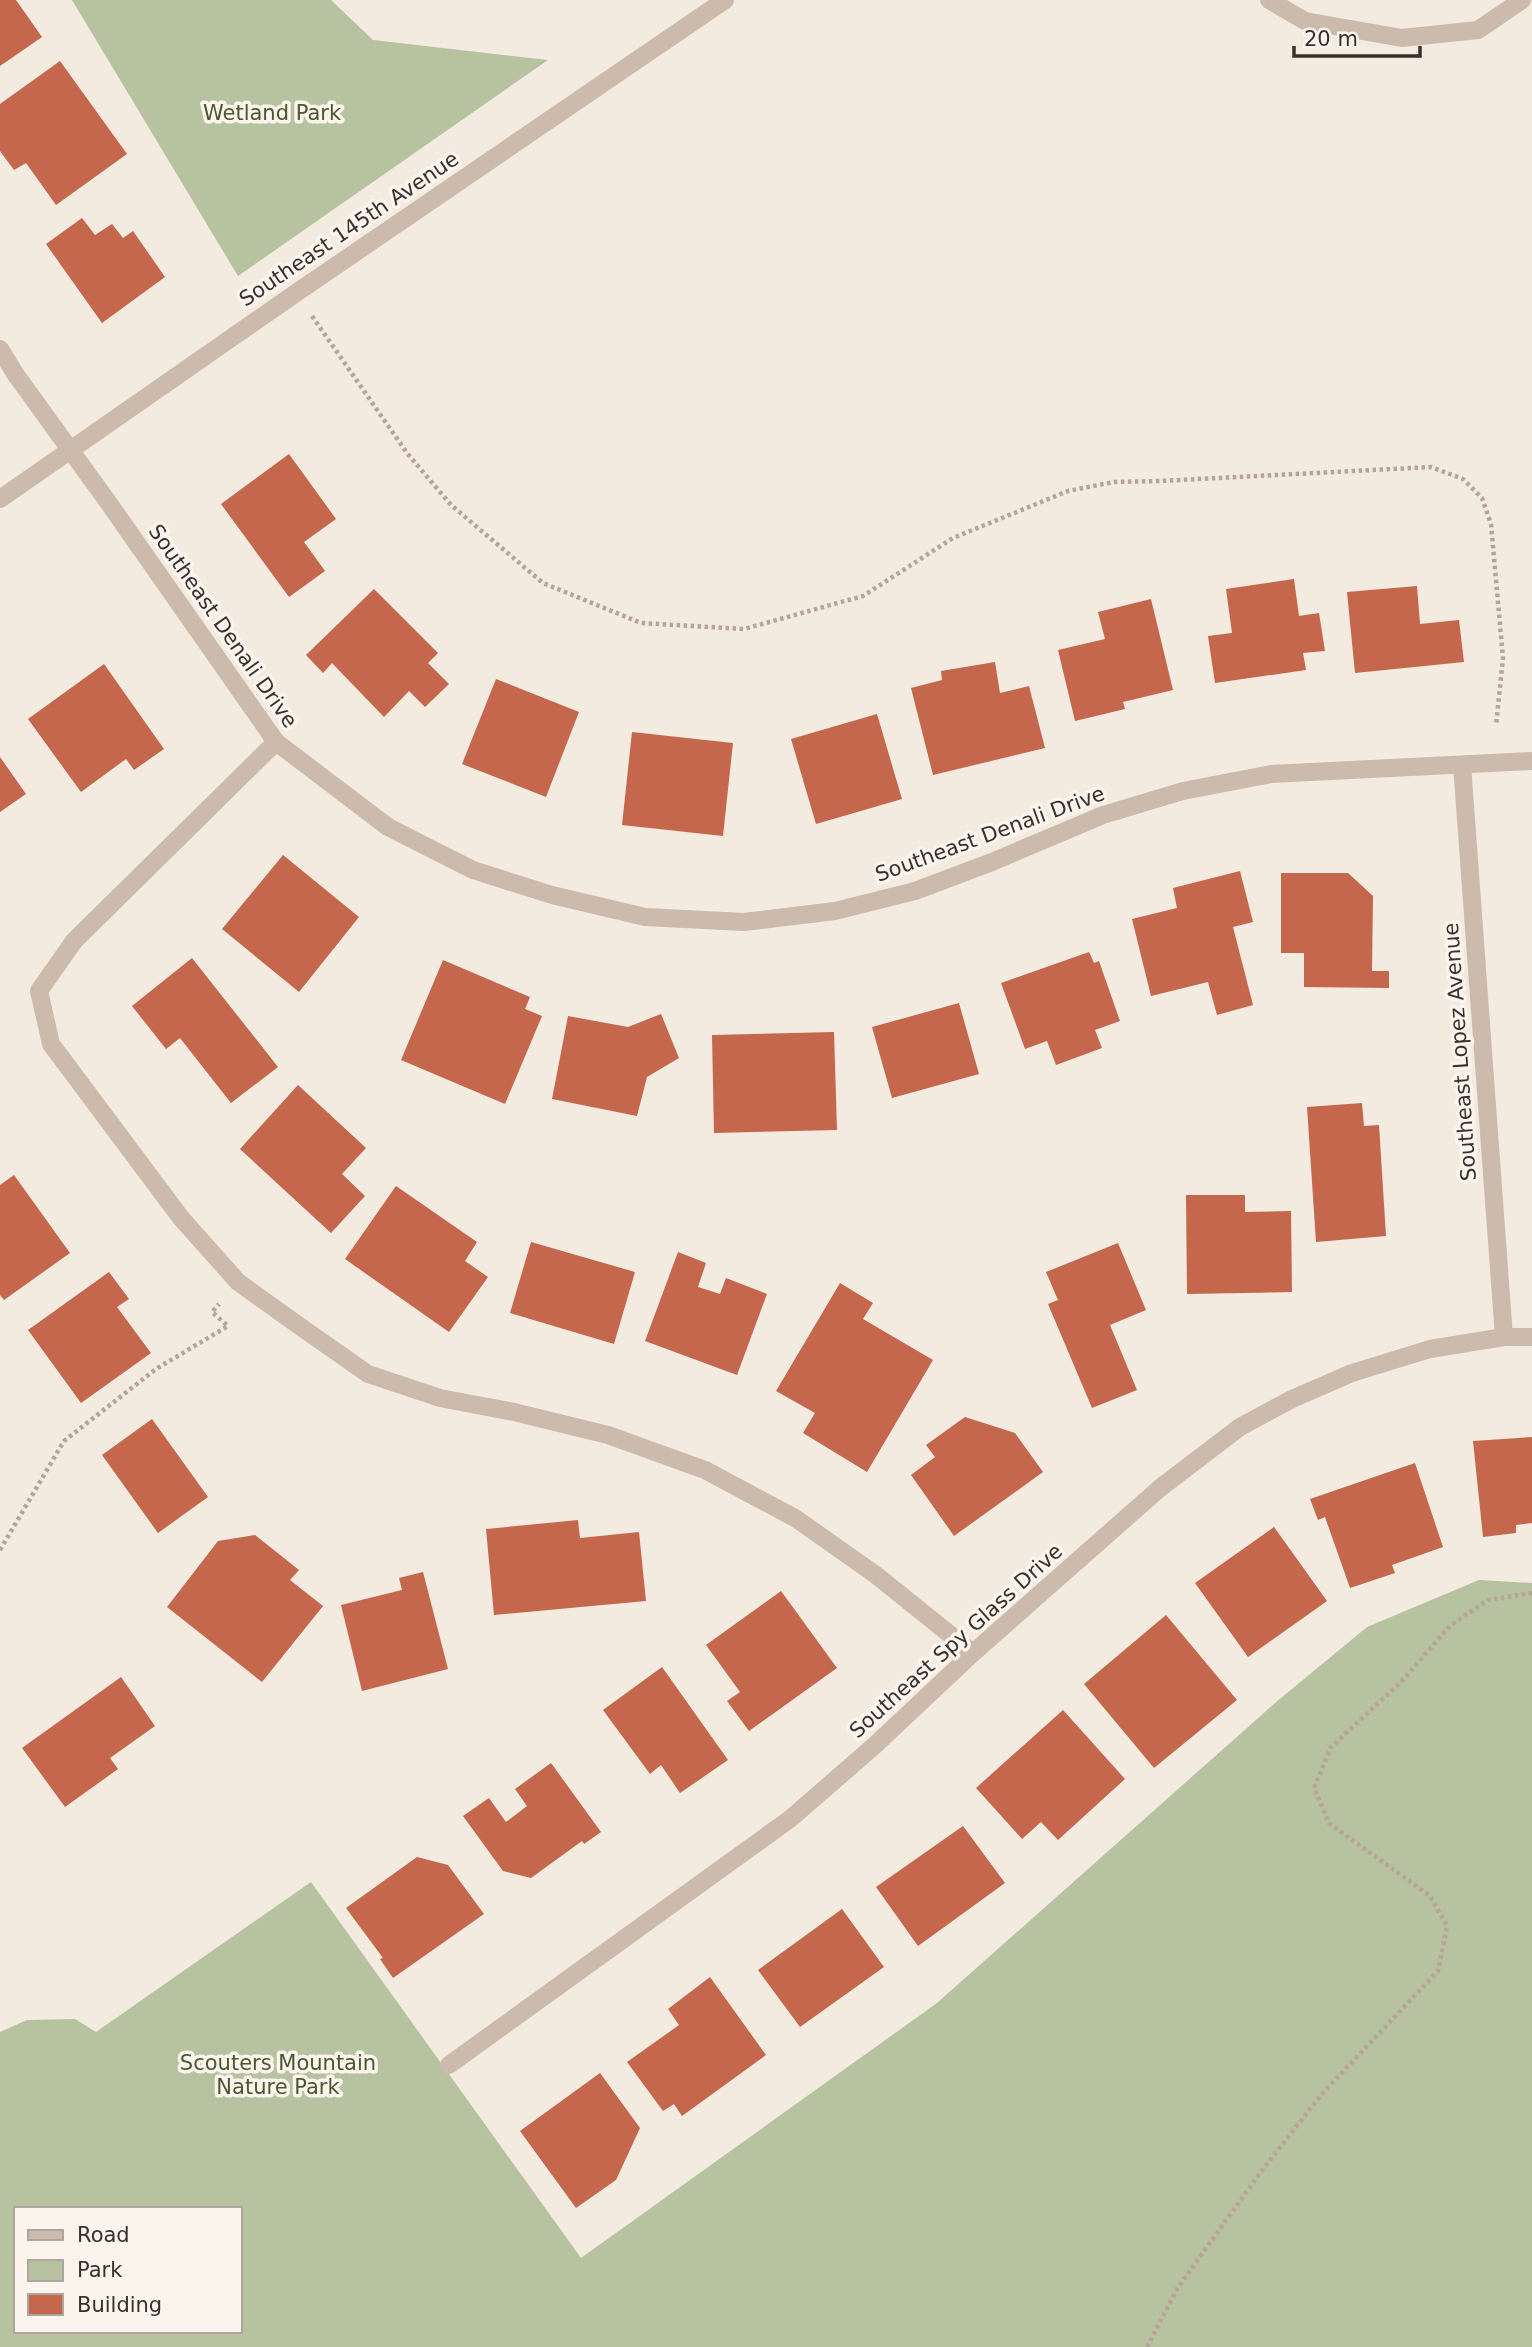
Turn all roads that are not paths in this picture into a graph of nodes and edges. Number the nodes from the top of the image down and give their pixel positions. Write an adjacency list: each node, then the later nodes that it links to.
1 (724, 0): 5 (street, Southeast 145th Avenue)
2 (1269, 0): 3 (street)
3 (1522, 0)
4 (0, 349): 5 (street, Southeast Denali Drive)
5 (70, 450): 6 (street, Southeast 145th Avenue); 7 (street, Southeast Denali Drive)
6 (0, 499)
7 (276, 743): 9 (street, Southeast Denali Drive); 12 (street)
8 (1532, 761): 9 (street, Southeast Denali Drive)
9 (1462, 765): 10 (street, Southeast Lopez Avenue)
10 (1504, 1337): 11 (street, Southeast Spy Glass Drive); 12 (street, Southeast Spy Glass Drive)
11 (1532, 1337)
12 (973, 1653): 13 (street, Southeast Spy Glass Drive)
13 (449, 2065)

